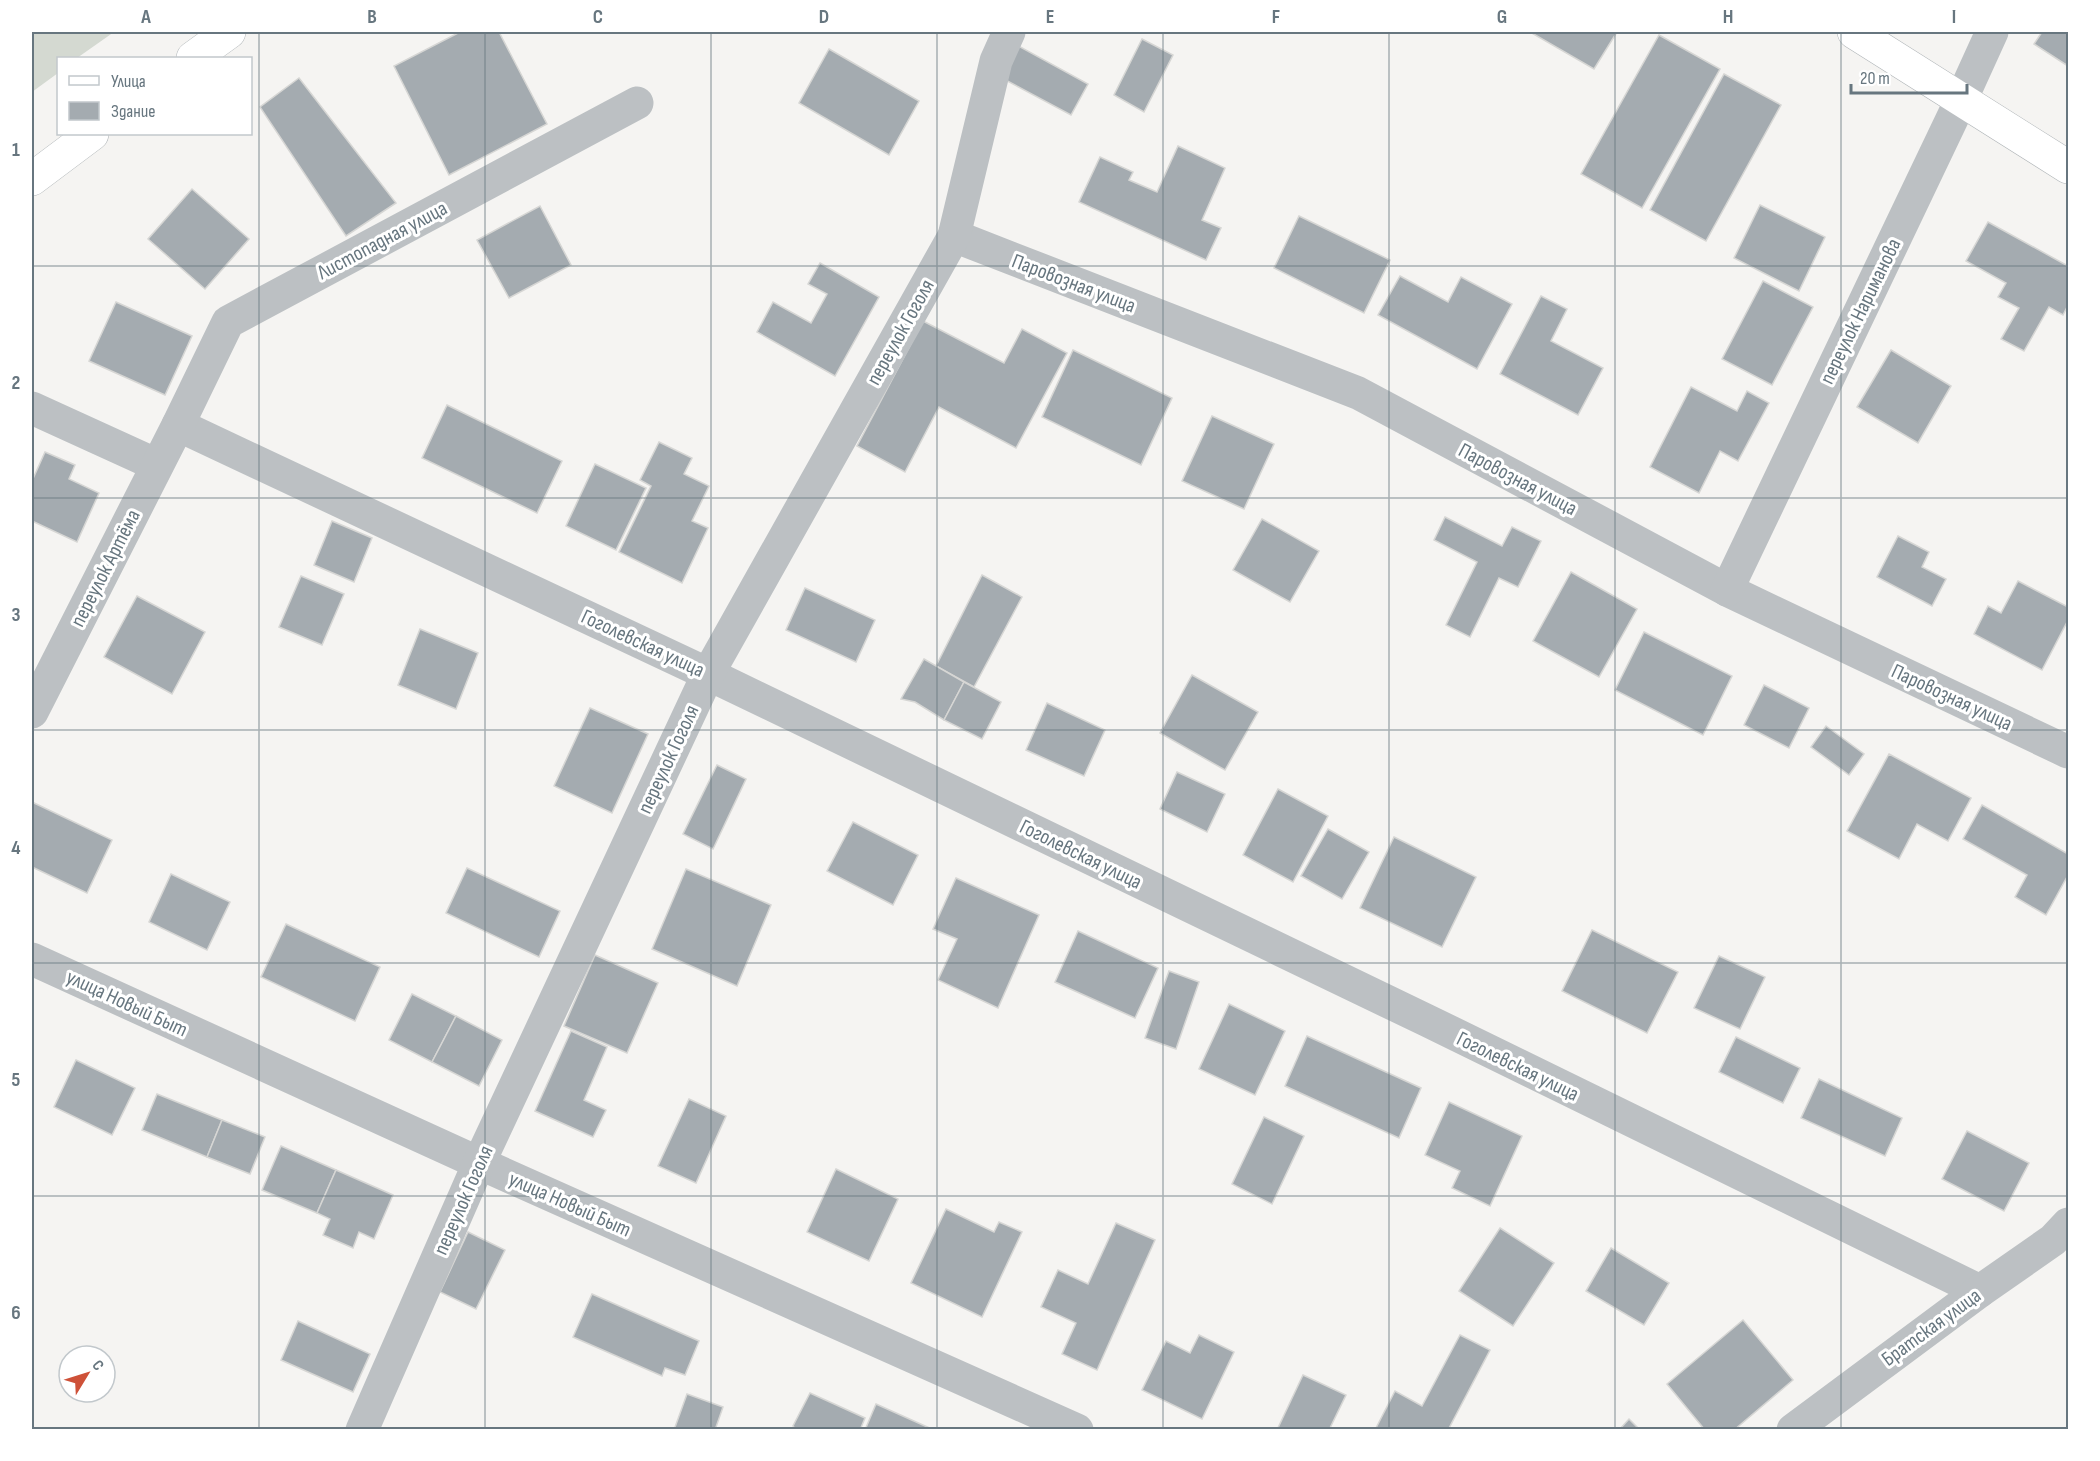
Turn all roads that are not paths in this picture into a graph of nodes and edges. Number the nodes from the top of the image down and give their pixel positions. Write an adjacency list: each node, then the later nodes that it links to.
1 (229, 32): 5 (main road)
2 (1009, 32): 11 (street, переулок Гоголя)
3 (1854, 32): 6 (main road)
4 (1992, 32): 6 (street, переулок Нариманова)
5 (194, 57)
6 (1962, 99): 9 (main road); 15 (street, переулок Нариманова)
7 (637, 103): 13 (street, Листопадная улица)
8 (92, 135): 10 (main road)
9 (2068, 167)
10 (32, 179)
11 (954, 236): 15 (street, Паровозная улица); 16 (street, переулок Гоголя)
12 (32, 408): 14 (street)
13 (178, 424): 14 (street, переулок Артёма); 16 (street, Гоголевская улица)
14 (157, 465): 17 (street, переулок Артёма)
15 (1727, 590): 18 (street, Паровозная улица)
16 (708, 674): 20 (street, переулок Гоголя); 22 (street, Гоголевская улица)
17 (32, 712)
18 (2068, 752)
19 (32, 959): 20 (street, улица Новый Быт)
20 (479, 1163): 23 (street, переулок Гоголя); 24 (street, улица Новый Быт)
21 (2068, 1224): 22 (street, Братская улица)
22 (1980, 1291): 25 (street, Братская улица)
23 (362, 1430)
24 (1077, 1430)
25 (1793, 1430)

